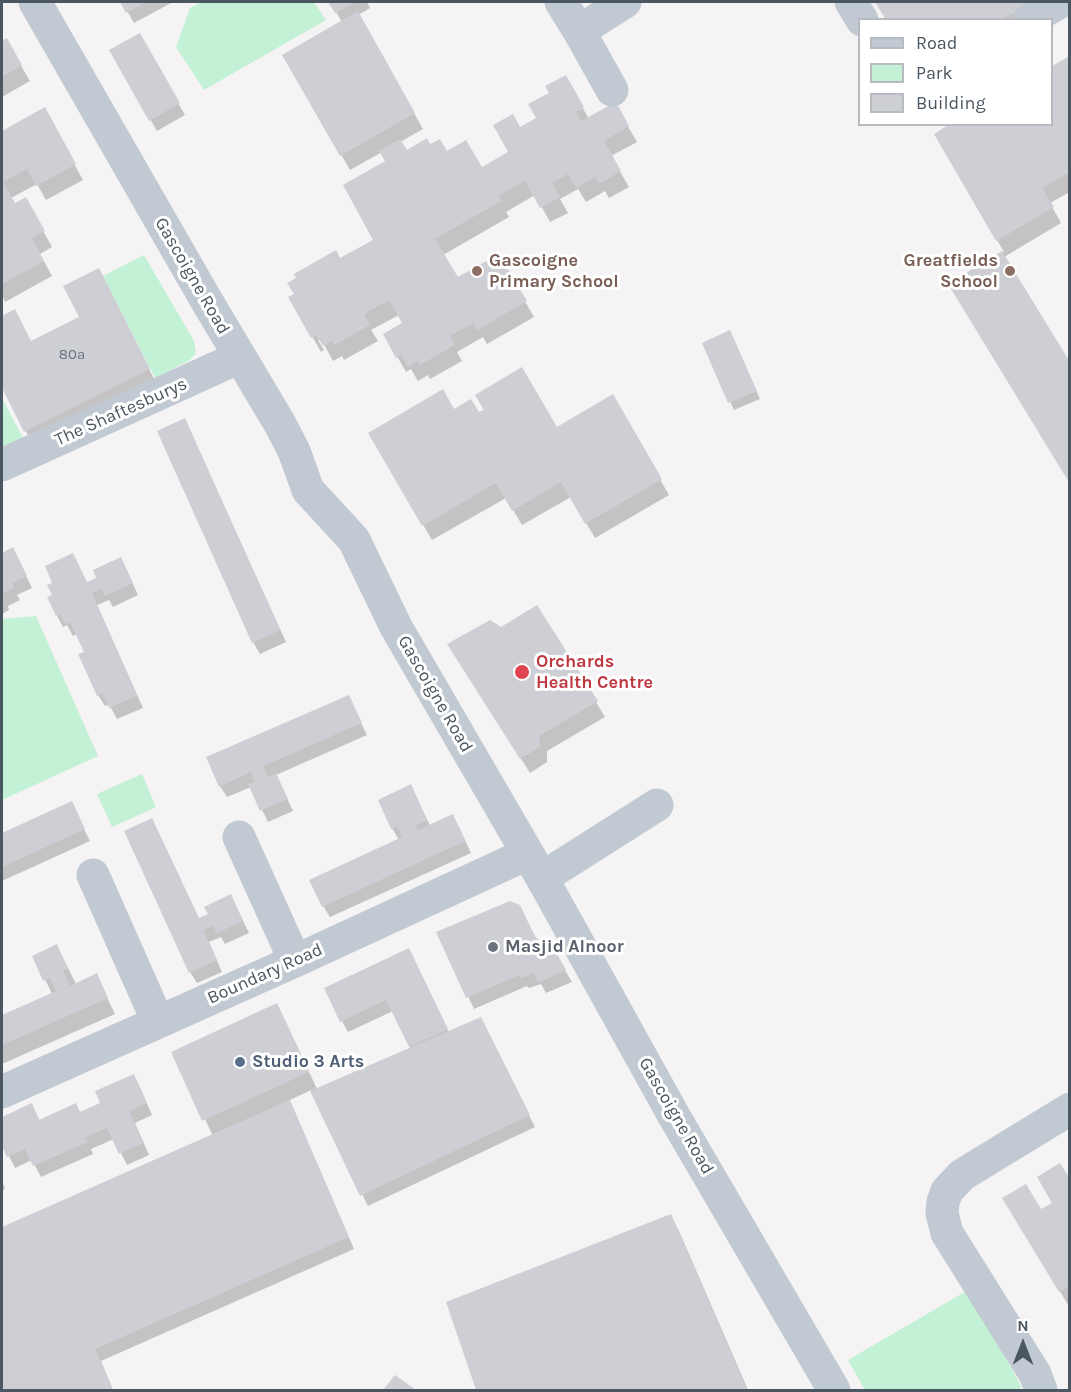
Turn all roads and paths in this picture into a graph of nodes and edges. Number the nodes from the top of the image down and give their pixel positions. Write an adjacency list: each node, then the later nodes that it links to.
1 (35, 2): 10 (street, Gascoigne Road)
2 (561, 2): 8 (street)
3 (625, 2): 8 (street)
4 (850, 2): 6 (street)
5 (1060, 2): 7 (street)
6 (861, 18)
7 (1032, 18)
8 (579, 31): 9 (street)
9 (612, 90)
10 (240, 357): 11 (street, The Shaftesburys); 14 (street, Gascoigne Road)
11 (2, 465)
12 (657, 805): 14 (street, Boundary Road)
13 (239, 837): 16 (street)
14 (534, 866): 16 (street, Boundary Road); 20 (street, Gascoigne Road)
15 (93, 875): 17 (street)
16 (296, 961): 17 (street, Boundary Road)
17 (158, 1022): 18 (street, Boundary Road)
18 (2, 1092)
19 (1070, 1109): 21 (street)
20 (834, 1390)
21 (1041, 1390)

